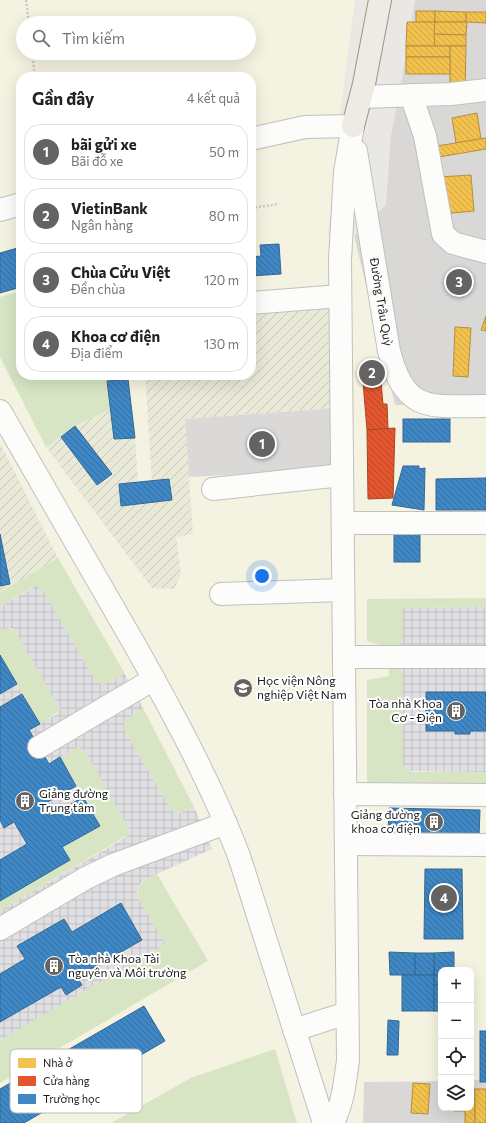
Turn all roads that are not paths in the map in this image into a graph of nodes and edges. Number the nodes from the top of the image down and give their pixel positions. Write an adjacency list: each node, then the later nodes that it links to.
1 (380, 0): 4 (main road)
2 (486, 90): 3 (street)
3 (411, 95): 4 (street); 9 (street)
4 (361, 97): 5 (main road)
5 (353, 126): 6 (street); 10 (street); 12 (street, Đường Trâu Quỳ)
6 (256, 138)
7 (16, 205): 8 (street)
8 (0, 210)
9 (486, 252)
10 (340, 296): 11 (street); 14 (street)
11 (256, 303)
12 (486, 406)
13 (0, 411): 22 (street)
14 (342, 475): 15 (street); 16 (street)
15 (213, 489)
16 (343, 523): 17 (street); 18 (street)
17 (486, 523)
18 (343, 590): 19 (street); 20 (street)
19 (221, 594)
20 (344, 657): 21 (street); 24 (street)
21 (486, 657)
22 (154, 679): 23 (street); 26 (street)
23 (39, 747)
24 (345, 794): 25 (street); 27 (street)
25 (486, 795)
26 (226, 823): 29 (street); 31 (street)
27 (346, 844): 28 (street); 30 (street)
28 (486, 845)
29 (0, 929)
30 (347, 1013): 31 (street); 33 (street)
31 (294, 1030): 32 (street)
32 (324, 1123)
33 (332, 1123)

